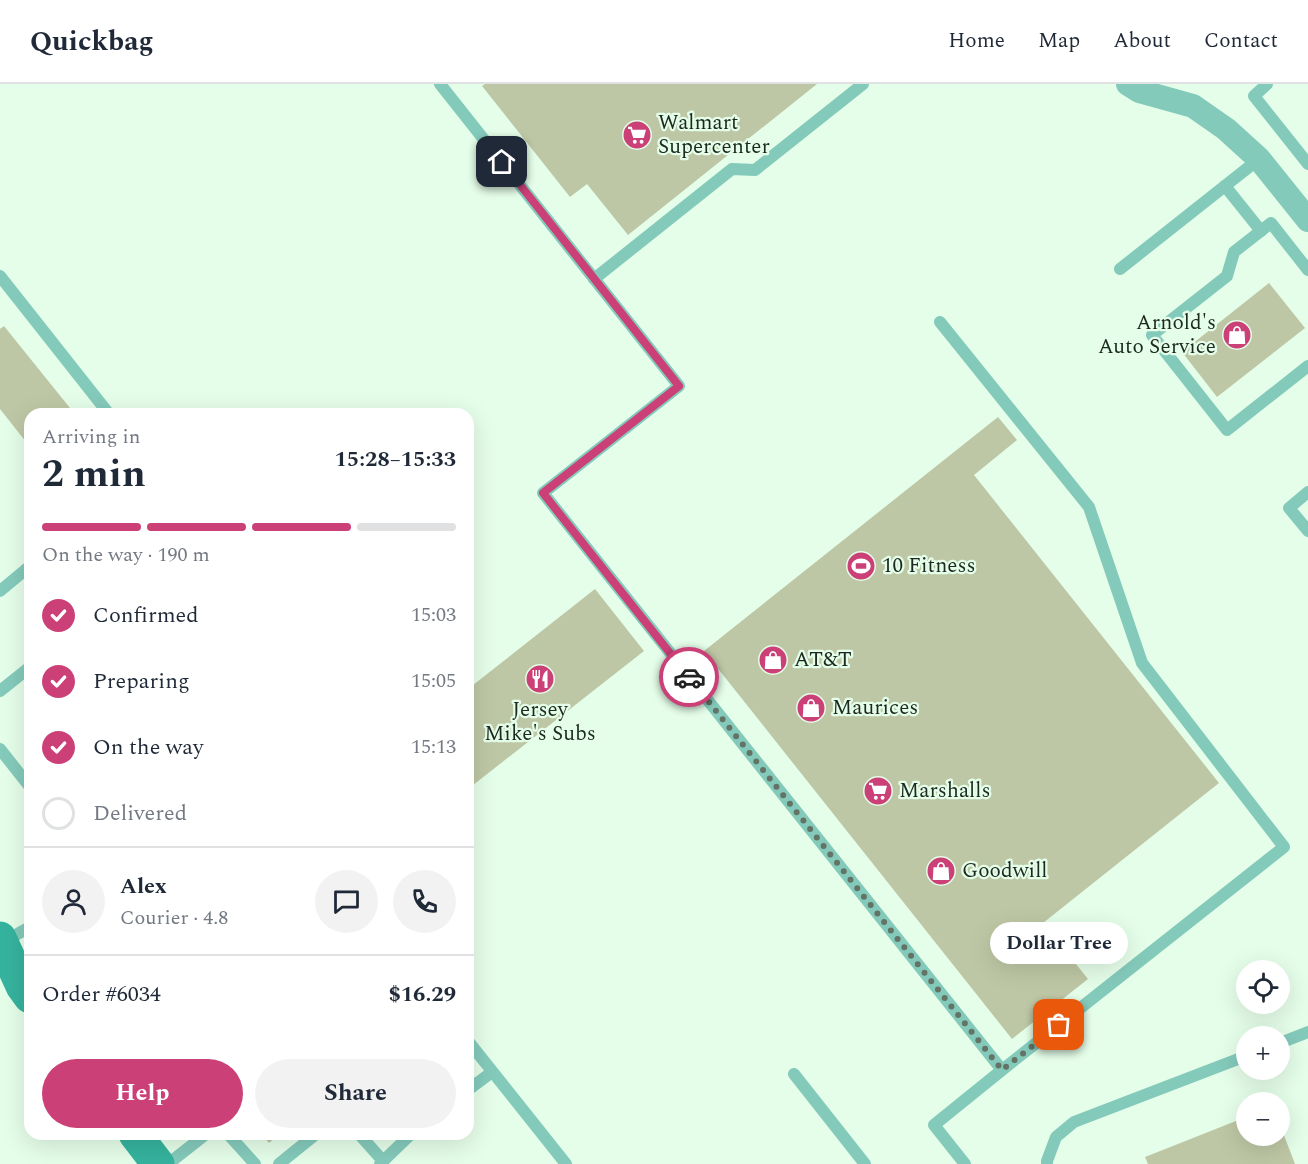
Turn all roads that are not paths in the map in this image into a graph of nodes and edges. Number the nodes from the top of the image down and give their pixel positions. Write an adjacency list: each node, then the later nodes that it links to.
1 (440, 84): 12 (lane)
2 (863, 84): 12 (lane)
3 (1128, 84): 5 (street)
4 (1267, 84): 6 (lane)
5 (1259, 159): 7 (lane); 8 (street)
6 (1308, 164)
7 (1225, 186): 9 (lane); 10 (lane)
8 (1308, 220)
9 (1261, 231): 11 (lane); 15 (lane)
10 (1120, 269)
11 (1308, 270)
12 (594, 279): 32 (lane)
13 (1, 280): 16 (lane)
14 (940, 322): 32 (lane)
15 (1308, 366)
16 (104, 408)
17 (1308, 492): 18 (lane)
18 (1308, 531)
19 (24, 571): 20 (lane)
20 (0, 591)
21 (24, 672): 22 (lane)
22 (0, 691)
23 (0, 749): 24 (lane)
24 (24, 779)
25 (24, 930): 26 (lane)
26 (1, 941): 27 (main road)
27 (24, 989)
28 (1308, 1032): 29 (lane)
29 (1290, 1039)
30 (474, 1049): 33 (lane)
31 (1236, 1060): 50 (lane)
32 (1002, 1070): 49 (lane)
33 (492, 1072): 35 (lane); 47 (lane)
34 (794, 1074): 48 (lane)
35 (474, 1086)
36 (140, 1140): 43 (main road)
37 (198, 1140): 44 (lane)
38 (233, 1140): 45 (lane)
39 (309, 1140): 46 (lane)
40 (364, 1140): 42 (lane)
41 (405, 1140): 42 (lane)
42 (381, 1163)
43 (158, 1164)
44 (168, 1164)
45 (255, 1164)
46 (279, 1164)
47 (566, 1164)
48 (865, 1164)
49 (965, 1164)
50 (1047, 1164)

